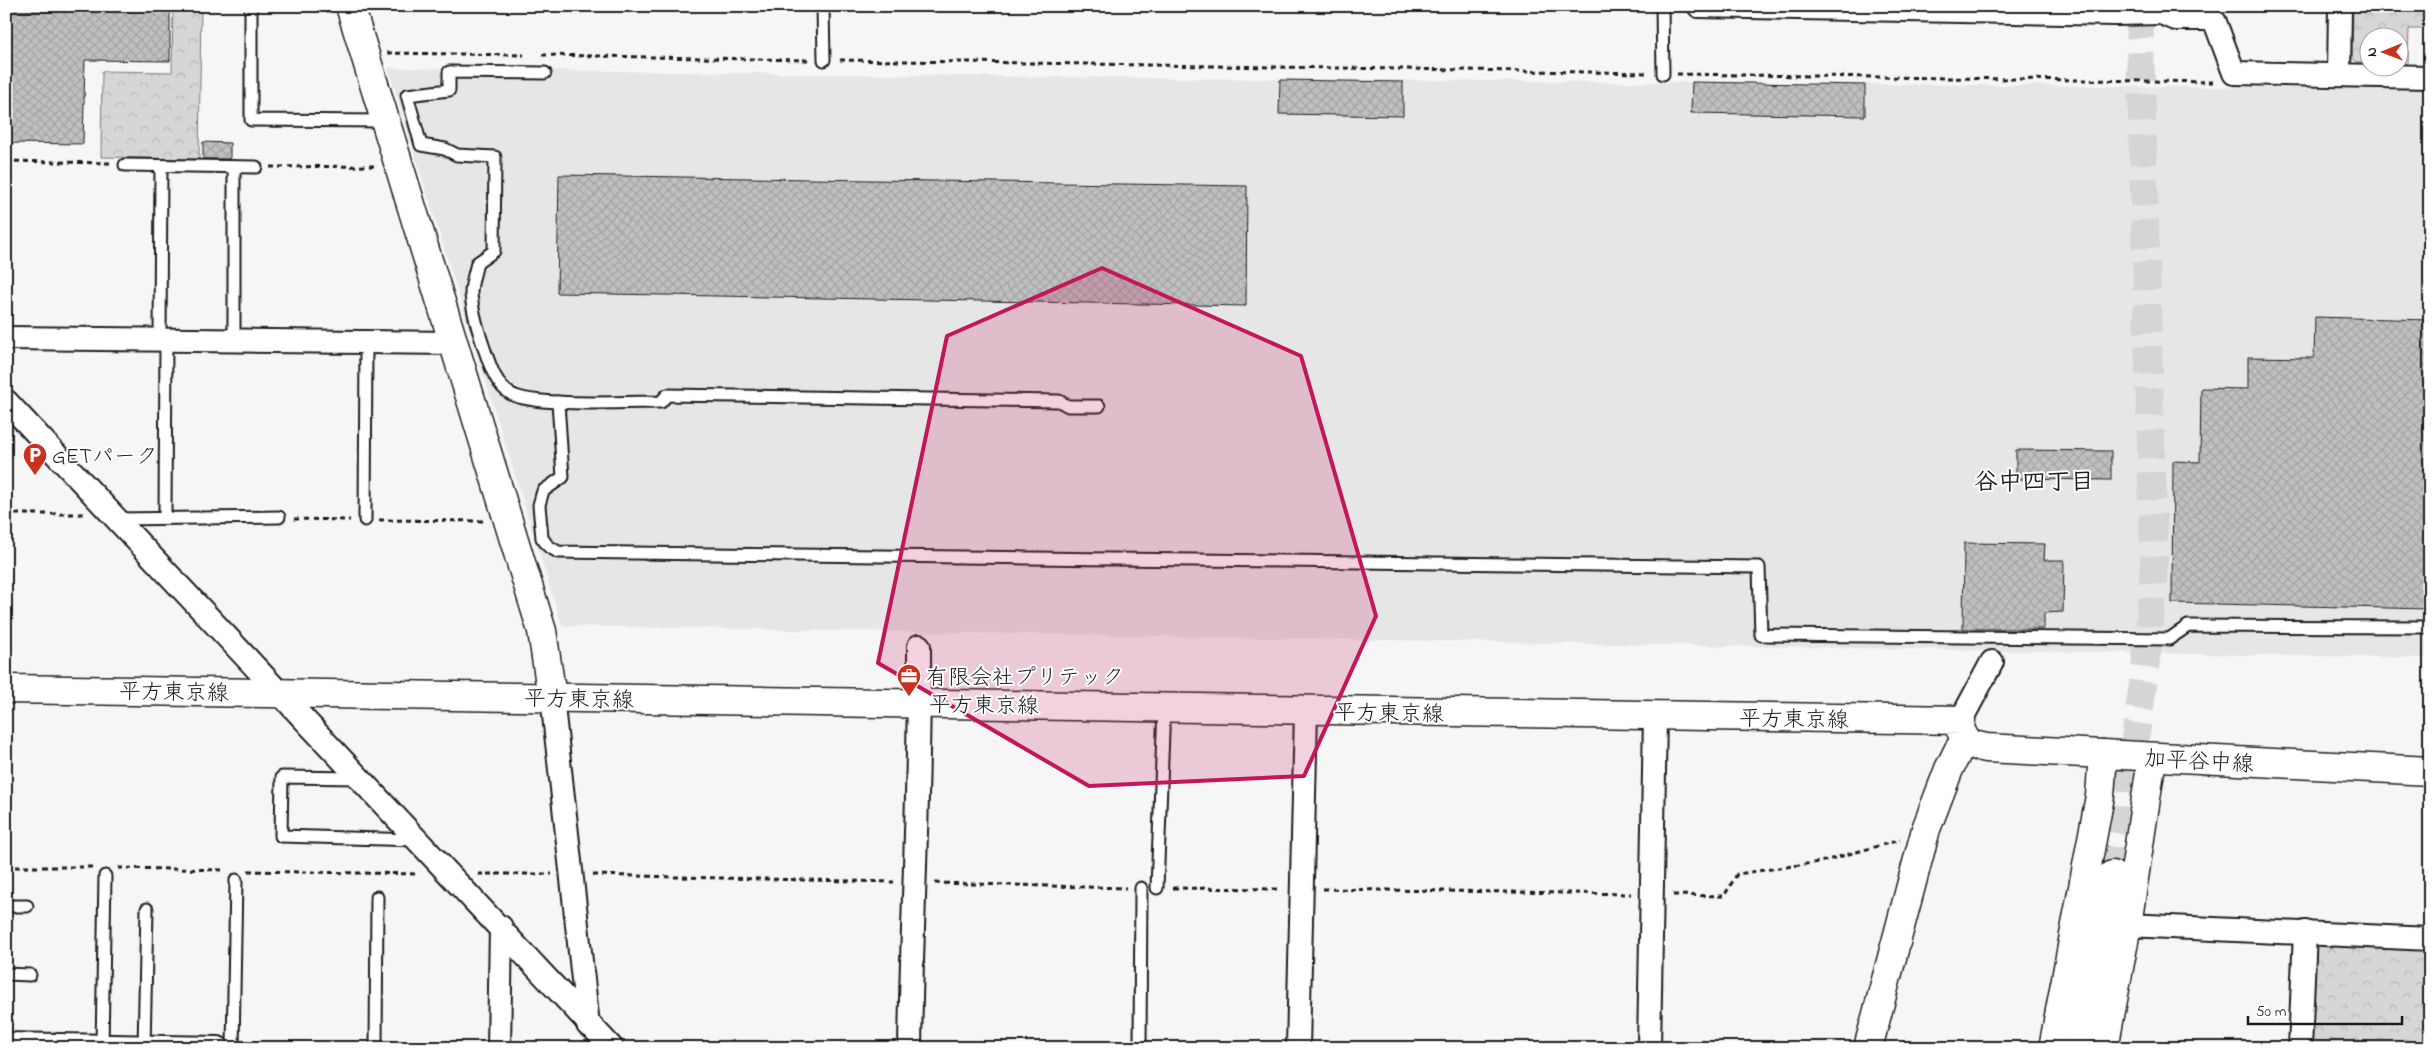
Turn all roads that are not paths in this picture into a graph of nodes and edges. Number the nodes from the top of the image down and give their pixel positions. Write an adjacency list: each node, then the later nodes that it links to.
1 (252, 6): 15 (lane)
2 (350, 6): 15 (street)
3 (823, 6): 10 (lane)
4 (1662, 6): 12 (lane)
5 (1699, 6): 7 (street)
6 (2340, 6): 13 (street)
7 (1963, 9): 8 (street)
8 (2115, 10): 9 (street)
9 (2161, 10): 13 (street)
10 (824, 60)
11 (546, 73): 26 (lane)
12 (1663, 74)
13 (2339, 75): 14 (street)
14 (2430, 77)
15 (385, 121): 24 (street)
16 (125, 166): 17 (lane)
17 (161, 167): 18 (lane); 21 (lane)
18 (234, 167): 19 (lane); 22 (lane)
19 (256, 167)
20 (6, 338): 21 (street)
21 (163, 340): 22 (street); 30 (lane)
22 (234, 341): 23 (street)
23 (366, 342): 24 (street); 31 (lane)
24 (454, 343): 37 (street)
25 (6, 401): 28 (street)
26 (558, 402): 27 (lane); 32 (lane)
27 (1100, 406)
28 (115, 517): 30 (lane); 36 (street)
29 (279, 517): 30 (lane)
30 (165, 518)
31 (365, 520)
32 (2430, 627)
33 (919, 646): 38 (street)
34 (1992, 662): 42 (street)
35 (6, 690): 36 (street, 平方東京線)
36 (280, 692): 37 (street, 平方東京線); 46 (street)
37 (552, 697): 38 (street, 平方東京線); 63 (street)
38 (919, 703): 39 (street, 平方東京線); 74 (street)
39 (1164, 707): 40 (street, 平方東京線); 52 (lane)
40 (1306, 711): 41 (street, 平方東京線); 76 (street)
41 (1655, 716): 42 (street, 平方東京線); 77 (street)
42 (1965, 732): 43 (street, 加平谷中線); 78 (street)
43 (2103, 754): 44 (street, 加平谷中線); 79 (street)
44 (2152, 758): 45 (street, 加平谷中線); 57 (street)
45 (2430, 771)
46 (360, 778): 47 (street); 47 (lane)
47 (419, 840): 58 (street)
48 (2112, 875): 80 (street)
49 (105, 876): 66 (lane)
50 (236, 880): 69 (lane)
51 (1141, 888): 75 (lane)
52 (1157, 888)
53 (377, 897): 70 (lane)
54 (6, 906): 55 (lane)
55 (27, 906)
56 (147, 909): 67 (lane)
57 (2126, 925): 59 (street); 81 (street)
58 (501, 927): 63 (street); 71 (street)
59 (2305, 932): 60 (street); 82 (street)
60 (2430, 939)
61 (6, 974): 62 (lane)
62 (30, 975)
63 (587, 1020): 72 (street); 73 (street)
64 (6, 1044): 65 (street)
65 (45, 1046): 66 (street)
66 (90, 1046): 67 (street)
67 (144, 1046): 68 (street)
68 (218, 1048)
69 (233, 1048)
70 (376, 1048)
71 (499, 1048)
72 (593, 1048)
73 (612, 1048)
74 (910, 1048)
75 (1140, 1048)
76 (1298, 1048)
77 (1649, 1048)
78 (1868, 1048)
79 (2053, 1048)
80 (2081, 1048)
81 (2104, 1048)
82 (2300, 1048)

